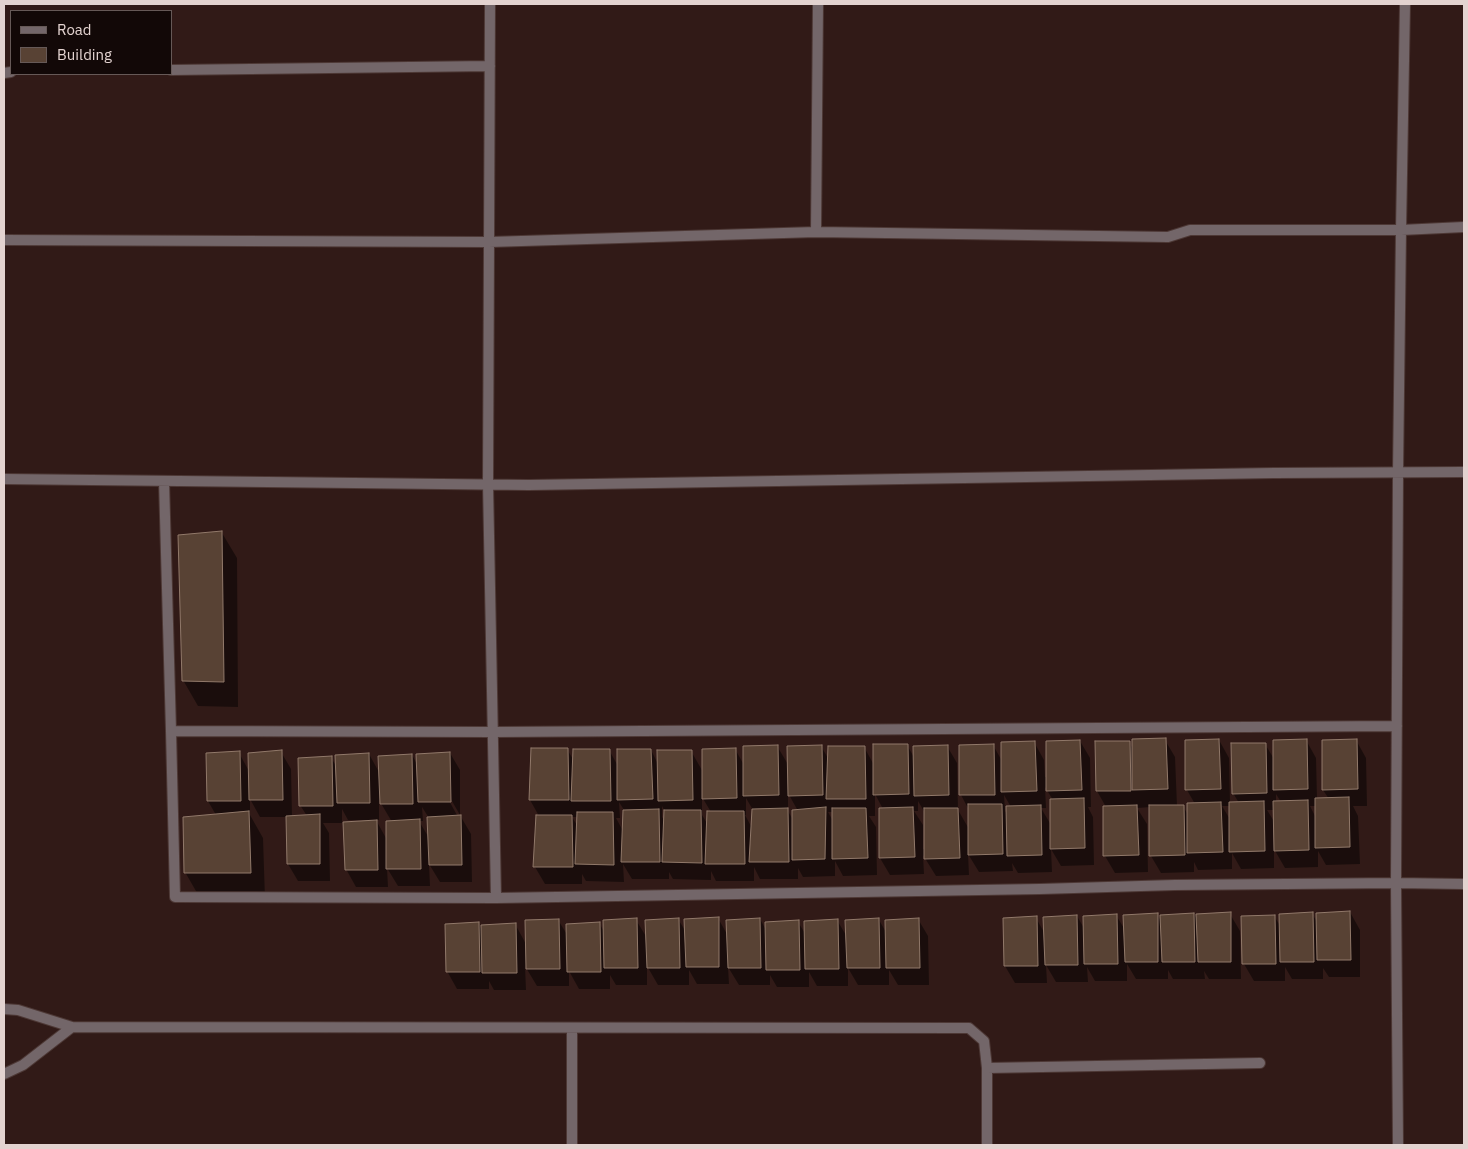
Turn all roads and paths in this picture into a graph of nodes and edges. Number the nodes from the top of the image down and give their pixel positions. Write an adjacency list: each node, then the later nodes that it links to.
1 (490, 4): 4 (street)
2 (818, 4): 8 (street)
3 (1405, 4): 7 (street)
4 (490, 66): 5 (street); 10 (street)
5 (172, 70)
6 (1464, 228): 7 (street)
7 (1401, 230): 8 (street); 11 (street)
8 (816, 232): 10 (street)
9 (4, 240): 10 (street)
10 (489, 242): 15 (street)
11 (1398, 472): 12 (street); 15 (street); 16 (street)
12 (1464, 472)
13 (4, 479): 14 (street)
14 (164, 481): 15 (street); 17 (street)
15 (488, 484): 18 (street)
16 (1397, 726): 18 (street); 19 (street)
17 (171, 731): 18 (street); 21 (street)
18 (493, 732): 21 (street)
19 (1396, 883): 20 (street); 21 (street); 30 (street)
20 (1464, 884)
21 (496, 898)
22 (4, 1009): 23 (street)
23 (72, 1027): 24 (street); 27 (street)
24 (572, 1028): 26 (street); 28 (street)
25 (1260, 1063): 26 (street)
26 (987, 1068): 29 (street)
27 (4, 1074)
28 (572, 1145)
29 (987, 1145)
30 (1398, 1145)

